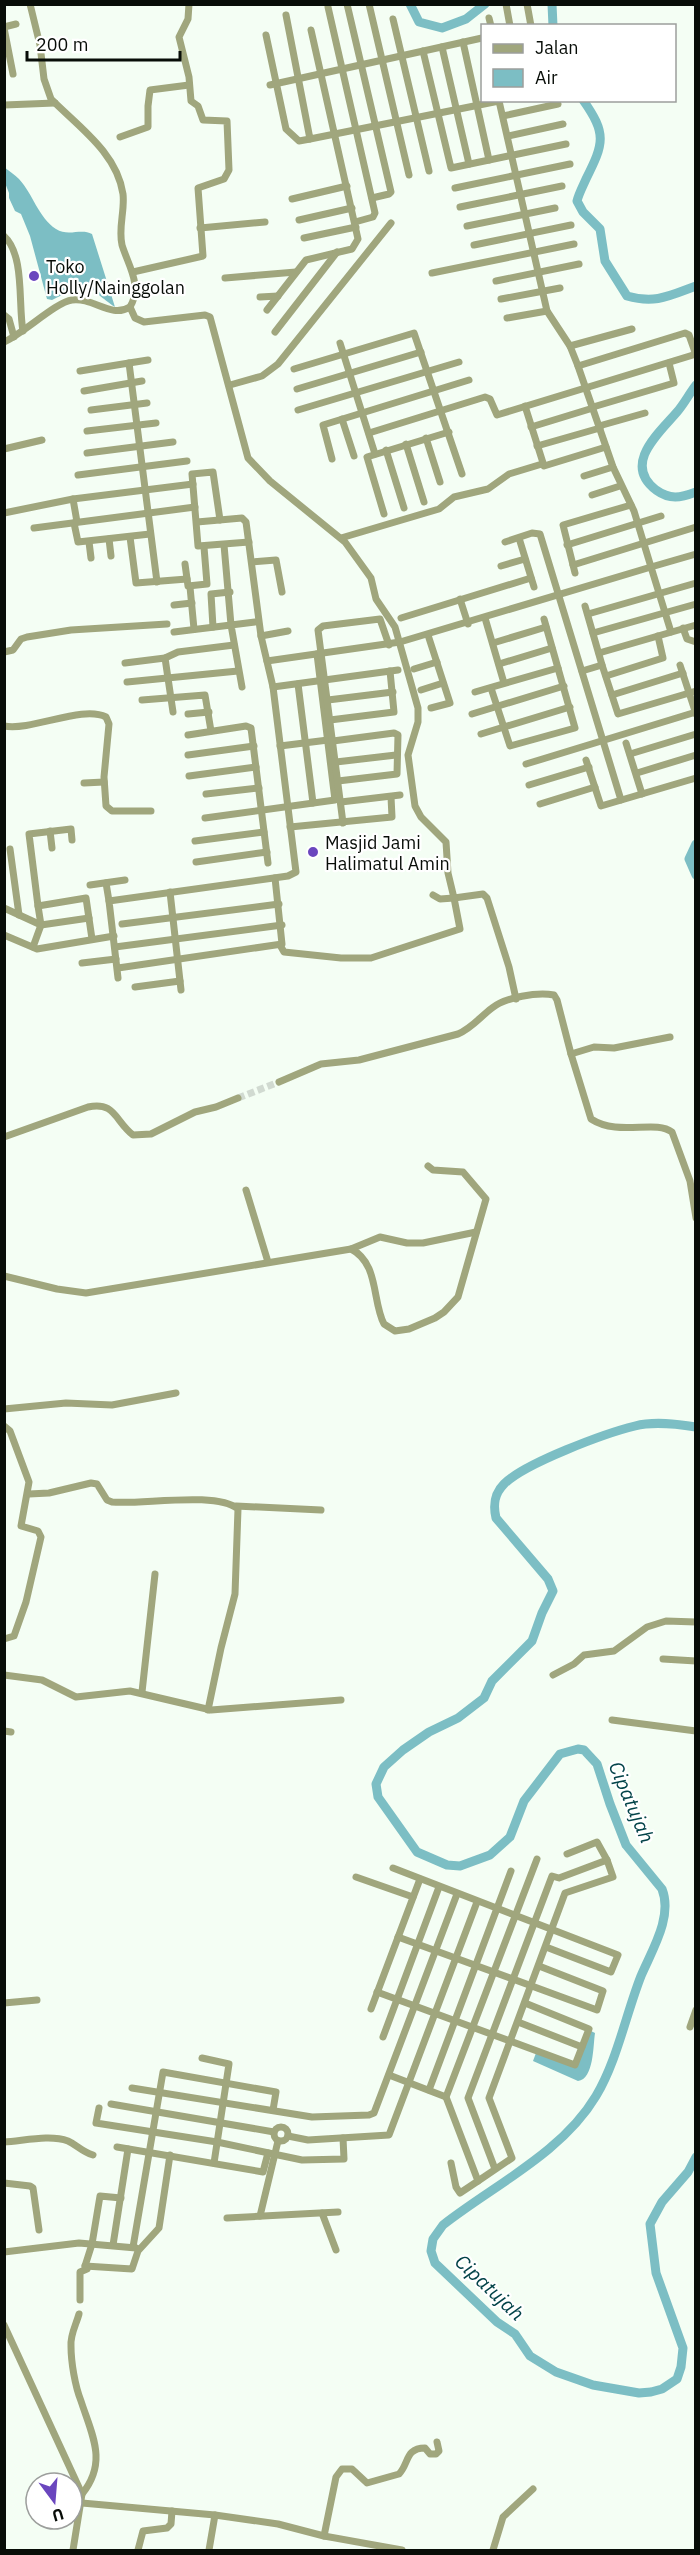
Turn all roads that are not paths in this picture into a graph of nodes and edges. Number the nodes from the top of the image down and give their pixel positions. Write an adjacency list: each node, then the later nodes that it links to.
1 (30, 4): 31 (street)
2 (189, 4): 28 (street)
3 (347, 4): 22 (street)
4 (369, 4): 21 (street)
5 (506, 4): 11 (street)
6 (526, 4): 12 (street)
7 (328, 7): 23 (street)
8 (286, 15): 26 (street)
9 (393, 20): 20 (street)
10 (16, 24): 14 (street)
11 (510, 24)
12 (531, 24)
13 (311, 30): 25 (street)
14 (5, 31): 24 (street)
15 (266, 35): 27 (street)
16 (481, 38): 17 (street)
17 (463, 42): 18 (street); 34 (street)
18 (442, 47): 19 (street); 35 (street)
19 (423, 51): 20 (street); 36 (street)
20 (402, 56): 21 (street); 38 (street)
21 (382, 60): 22 (street); 39 (street)
22 (362, 64): 23 (street); 41 (street)
23 (341, 69): 25 (street); 42 (street)
24 (14, 74)
25 (322, 74): 26 (street); 43 (street)
26 (298, 79): 27 (street); 46 (street)
27 (273, 84): 46 (street)
28 (189, 85): 45 (street); 71 (street)
29 (490, 102): 34 (street)
30 (500, 102): 37 (street)
31 (55, 103): 33 (street); 80 (street)
32 (558, 104): 37 (street)
33 (4, 105)
34 (477, 105): 35 (street); 49 (street)
35 (457, 109): 36 (street); 50 (street)
36 (437, 114): 38 (street); 50 (street)
37 (503, 116): 44 (street)
38 (416, 118): 39 (street); 52 (street)
39 (397, 122): 41 (street); 54 (street)
40 (563, 124): 44 (street)
41 (376, 126): 42 (street); 59 (street)
42 (356, 130): 43 (street); 59 (street)
43 (335, 134): 46 (street); 55 (street)
44 (508, 136): 48 (street)
45 (120, 137)
46 (310, 139)
47 (566, 144): 48 (street)
48 (513, 155): 49 (street); 53 (street)
49 (489, 160): 50 (street)
50 (469, 164)
51 (570, 164): 53 (street)
52 (429, 171)
53 (518, 175): 57 (street); 58 (street)
54 (409, 176)
55 (347, 186): 60 (street); 62 (street)
56 (562, 186): 58 (street)
57 (455, 188)
58 (522, 194): 61 (street); 64 (street)
59 (372, 198): 68 (street)
60 (292, 199)
61 (460, 207)
62 (352, 208): 65 (street); 68 (street)
63 (555, 208): 64 (street)
64 (526, 214): 70 (street); 72 (street)
65 (299, 220)
66 (265, 222): 71 (street)
67 (391, 223): 117 (street)
68 (356, 224): 74 (street); 77 (street)
69 (571, 225): 72 (street)
70 (467, 226)
71 (200, 228): 80 (street)
72 (530, 233): 76 (street); 78 (street)
73 (4, 236): 97 (street)
74 (304, 238)
75 (574, 244): 78 (street)
76 (474, 245)
77 (337, 252): 81 (street); 98 (street)
78 (535, 252): 82 (street); 83 (street)
79 (579, 264): 82 (street)
80 (132, 272): 91 (street)
81 (296, 272): 84 (street); 88 (street)
82 (539, 272): 85 (street); 87 (street)
83 (432, 273)
84 (225, 278)
85 (496, 281)
86 (560, 288): 87 (street)
87 (543, 291): 90 (street); 93 (street)
88 (278, 296): 89 (street); 92 (street)
89 (260, 297)
90 (501, 299)
91 (130, 307): 97 (street); 117 (street)
92 (267, 310)
93 (547, 311): 95 (street); 102 (street)
94 (4, 315): 99 (street)
95 (507, 318)
96 (632, 329): 102 (street)
97 (23, 332): 99 (street)
98 (275, 333)
99 (14, 337): 100 (street)
100 (4, 342)
101 (340, 343): 104 (street)
102 (570, 346): 109 (street)
103 (421, 352): 104 (street); 112 (street); 113 (street)
104 (344, 354): 110 (street); 113 (street)
105 (148, 360): 107 (street)
106 (459, 362): 112 (street)
107 (129, 363): 111 (street); 116 (street)
108 (669, 363): 109 (street); 118 (street); 126 (street)
109 (578, 366): 118 (street)
110 (294, 369)
111 (80, 371)
112 (427, 371): 121 (street); 122 (street)
113 (350, 373): 119 (street); 122 (street)
114 (469, 380): 121 (street)
115 (142, 381): 116 (street)
116 (131, 383): 120 (street); 124 (street)
117 (230, 385): 182 (street)
118 (586, 388): 125 (street); 126 (street)
119 (297, 389)
120 (84, 391)
121 (433, 391): 129 (street); 130 (street)
122 (356, 393): 128 (street); 130 (street)
123 (147, 403): 124 (street)
124 (134, 406): 127 (street); 134 (street)
125 (525, 406): 129 (street); 135 (street)
126 (593, 407): 135 (street); 136 (street)
127 (91, 410)
128 (298, 410)
129 (440, 411): 138 (street); 139 (street)
130 (362, 413): 132 (street); 139 (street)
131 (645, 413): 136 (street)
132 (342, 419): 151 (street); 152 (street)
133 (156, 423): 134 (street)
134 (136, 425): 137 (street); 144 (street)
135 (531, 427): 145 (street)
136 (600, 427): 145 (street); 146 (street)
137 (87, 431)
138 (449, 432): 140 (street); 157 (street)
139 (369, 433): 150 (street)
140 (426, 438): 143 (street); 160 (street)
141 (42, 440): 147 (street)
142 (173, 442): 144 (street)
143 (406, 444): 148 (street); 166 (street)
144 (139, 446): 149 (street); 155 (street)
145 (537, 446): 154 (street)
146 (606, 447): 154 (street); 156 (street)
147 (4, 449)
148 (386, 450): 150 (street); 169 (street)
149 (87, 453)
150 (375, 454): 172 (street)
151 (354, 456)
152 (332, 459)
153 (187, 461): 155 (street)
154 (542, 464): 182 (street)
155 (143, 467): 158 (street); 163 (street)
156 (613, 467): 159 (street); 162 (street)
157 (462, 474)
158 (78, 475)
159 (584, 476)
160 (440, 482)
161 (193, 484): 163 (street); 168 (street); 174 (street)
162 (620, 486): 164 (street); 167 (street)
163 (145, 490): 165 (street); 171 (street)
164 (592, 495)
165 (73, 499): 170 (street); 176 (street)
166 (424, 502)
167 (631, 505): 177 (street); 190 (street)
168 (195, 507): 171 (street); 175 (street)
169 (404, 508)
170 (4, 513)
171 (147, 513): 176 (street); 180 (street)
172 (384, 514)
173 (661, 516): 177 (street)
174 (220, 520): 175 (street); 187 (street)
175 (197, 522): 191 (street)
176 (76, 523): 179 (street); 185 (street)
177 (638, 523): 188 (street); 190 (street)
178 (696, 527): 188 (street)
179 (34, 528)
180 (150, 534): 181 (street); 204 (street)
181 (130, 537): 184 (street); 204 (street)
182 (341, 538): 238 (street)
183 (519, 538): 186 (street); 195 (street); 213 (street)
184 (109, 539): 185 (street); 193 (street)
185 (89, 542): 194 (street)
186 (505, 542)
187 (249, 543): 189 (street); 196 (street)
188 (644, 544): 198 (street); 200 (street)
189 (224, 545): 191 (street); 209 (street)
190 (567, 545): 198 (street)
191 (204, 547): 205 (street)
192 (696, 554): 200 (street)
193 (111, 556)
194 (92, 558)
195 (525, 559): 199 (street); 202 (street)
196 (252, 562): 210 (street); 236 (street)
197 (185, 564): 203 (street)
198 (573, 565): 201 (street)
199 (501, 566)
200 (651, 567): 211 (street); 213 (street)
201 (575, 573)
202 (531, 578): 208 (street); 214 (street)
203 (187, 579): 204 (street); 207 (street)
204 (156, 582)
205 (208, 582): 207 (street); 212 (street)
206 (696, 582): 211 (street)
207 (190, 586): 215 (street)
208 (534, 587)
209 (230, 592): 212 (street); 226 (street)
210 (282, 592)
211 (659, 592): 219 (street); 220 (street)
212 (211, 594): 229 (street)
213 (559, 595): 222 (street); 259 (street)
214 (460, 599): 221 (street); 225 (street)
215 (192, 603): 217 (street); 228 (street)
216 (696, 604): 219 (street)
217 (174, 605)
218 (585, 606): 220 (street)
219 (664, 612): 233 (street); 234 (street)
220 (588, 614): 234 (street)
221 (400, 618)
222 (485, 618): 225 (street); 240 (street)
223 (544, 620): 230 (street)
224 (255, 622): 226 (street)
225 (468, 624): 235 (street)
226 (231, 625): 229 (street); 241 (street)
227 (696, 625): 231 (street)
228 (194, 627): 229 (street); 244 (street)
229 (213, 627)
230 (546, 627): 240 (street); 243 (street)
231 (683, 628): 233 (street); 239 (street)
232 (288, 631): 236 (street)
233 (670, 632): 237 (street)
234 (593, 633): 245 (street)
235 (428, 635): 238 (street); 249 (street)
236 (261, 636): 248 (street)
237 (658, 636): 245 (street); 261 (street)
238 (400, 642): 242 (street); 348 (street)
239 (696, 642)
240 (493, 643): 251 (street)
241 (234, 645): 247 (street); 257 (street)
242 (389, 645): 246 (street); 246 (street)
243 (552, 648): 251 (street); 254 (street)
244 (4, 652)
245 (600, 653): 252 (street)
246 (320, 654): 248 (street); 263 (street)
247 (165, 658): 250 (street); 262 (street)
248 (267, 661): 270 (street)
249 (436, 662): 255 (street); 265 (street)
250 (125, 663)
251 (499, 664): 266 (street)
252 (602, 665): 259 (street); 261 (street)
253 (680, 665): 260 (street)
254 (558, 668): 266 (street); 268 (street)
255 (414, 669)
256 (398, 670): 258 (street)
257 (238, 671): 262 (street); 269 (street)
258 (390, 671): 263 (street); 273 (street)
259 (582, 671): 298 (street)
260 (683, 674): 275 (street); 276 (street)
261 (606, 676): 276 (street)
262 (168, 678): 264 (street); 277 (street)
263 (323, 680): 267 (street); 279 (street); 297 (street)
264 (127, 682)
265 (443, 683): 272 (street); 282 (street)
266 (504, 683): 271 (street)
267 (298, 684): 270 (street); 299 (street)
268 (564, 686): 280 (street); 281 (street)
269 (242, 687)
270 (273, 687): 302 (street)
271 (491, 688): 274 (street); 280 (street)
272 (421, 690)
273 (393, 692): 279 (street); 289 (street)
274 (475, 692)
275 (692, 692): 285 (street); 288 (street)
276 (612, 695): 288 (street)
277 (171, 697): 278 (street); 283 (street); 284 (street)
278 (142, 700)
279 (328, 700): 289 (street)
280 (497, 707): 287 (street); 292 (street)
281 (570, 707): 292 (street); 292 (street)
282 (431, 708)
283 (173, 712)
284 (208, 712): 286 (street); 293 (street)
285 (695, 713): 298 (street)
286 (188, 714)
287 (472, 714)
288 (618, 714): 290 (street)
289 (330, 720): 297 (street)
290 (621, 722)
291 (4, 726): 314 (street)
292 (503, 727): 294 (street)
293 (211, 731): 296 (street); 301 (street)
294 (481, 734)
295 (696, 734): 304 (street)
296 (188, 735)
297 (330, 740): 299 (street); 305 (street); 307 (street); 324 (street)
298 (603, 741): 308 (street); 323 (street)
299 (306, 743): 302 (street); 324 (street)
300 (626, 743): 304 (street)
301 (254, 746): 303 (street); 309 (street)
302 (279, 746): 327 (street)
303 (188, 754)
304 (630, 754): 310 (street)
305 (396, 755): 307 (street); 313 (street)
306 (696, 755): 310 (street)
307 (336, 762): 313 (street)
308 (526, 764)
309 (256, 767): 311 (street); 318 (street)
310 (637, 773): 320 (street)
311 (189, 776)
312 (696, 778): 320 (street)
313 (338, 781): 325 (street)
314 (104, 782): 315 (street); 329 (street)
315 (84, 783)
316 (529, 785): 317 (street)
317 (595, 787): 323 (street); 326 (street)
318 (259, 788): 319 (street); 328 (street)
319 (206, 794)
320 (642, 794): 323 (street)
321 (400, 795): 322 (street)
322 (391, 797): 325 (street); 331 (street)
323 (621, 800)
324 (313, 802): 327 (street)
325 (341, 802): 331 (street)
326 (540, 804)
327 (288, 806): 328 (street); 332 (street)
328 (262, 810): 330 (street); 334 (street)
329 (151, 812)
330 (205, 818)
331 (341, 823): 332 (street)
332 (290, 827): 342 (street)
333 (50, 831): 335 (street); 337 (street); 351 (street)
334 (264, 832): 336 (street); 339 (street)
335 (72, 840)
336 (195, 841)
337 (52, 848)
338 (10, 849): 353 (street)
339 (267, 852): 340 (street); 341 (street)
340 (196, 862)
341 (268, 863)
342 (275, 878): 346 (street); 350 (street)
343 (126, 880): 344 (street)
344 (106, 883): 345 (street); 349 (street)
345 (90, 885)
346 (170, 892): 349 (street); 355 (street)
347 (433, 895): 348 (street)
348 (454, 898): 363 (street); 374 (street)
349 (109, 901): 360 (street)
350 (279, 904): 355 (street); 357 (street)
351 (38, 906): 354 (street); 358 (street)
352 (4, 908): 353 (street)
353 (19, 915): 358 (street)
354 (89, 918): 358 (street); 361 (street)
355 (173, 918): 356 (street); 362 (street)
356 (122, 924)
357 (282, 925): 362 (street); 363 (street)
358 (41, 926): 364 (street)
359 (4, 935): 364 (street)
360 (114, 936): 361 (street); 365 (street)
361 (92, 939): 364 (street)
362 (176, 939): 365 (street); 367 (street)
363 (280, 945): 367 (street)
364 (33, 947)
365 (115, 947): 366 (street)
366 (116, 959): 368 (street); 369 (street)
367 (178, 960): 369 (street); 371 (street)
368 (82, 963)
369 (117, 968): 370 (street)
370 (118, 978)
371 (180, 981): 372 (street); 373 (street)
372 (135, 987)
373 (181, 990)
374 (516, 999): 376 (street); 377 (street)
375 (670, 1037): 376 (street)
376 (571, 1054): 382 (street)
377 (279, 1082)
378 (238, 1098): 379 (street)
379 (4, 1137)
380 (428, 1166): 383 (street)
381 (246, 1190): 385 (street)
382 (696, 1218)
383 (476, 1232): 384 (street); 384 (street)
384 (351, 1249): 385 (street)
385 (268, 1262): 386 (street)
386 (4, 1276)
387 (176, 1393): 388 (street)
388 (4, 1409)
389 (4, 1426): 390 (street)
390 (29, 1494): 391 (street); 395 (street)
391 (236, 1506): 392 (street); 402 (street)
392 (321, 1510)
393 (155, 1574): 400 (street)
394 (696, 1622): 399 (street)
395 (4, 1639)
396 (663, 1659): 397 (street)
397 (696, 1661)
398 (4, 1675): 400 (street)
399 (553, 1675)
400 (142, 1692): 402 (street)
401 (341, 1700): 402 (street)
402 (208, 1710)
403 (612, 1720): 404 (street)
404 (696, 1731)
405 (567, 1854): 407 (street)
406 (537, 1859): 417 (street)
407 (607, 1860): 418 (street); 419 (street)
408 (393, 1868): 411 (street)
409 (511, 1871): 416 (street)
410 (356, 1877): 414 (street)
411 (420, 1879): 412 (street); 414 (street)
412 (439, 1887): 413 (street); 421 (street)
413 (457, 1894): 415 (street); 423 (street)
414 (414, 1897): 420 (street)
415 (477, 1902): 416 (street); 424 (street)
416 (496, 1909): 417 (street); 425 (street)
417 (514, 1916): 418 (street); 427 (street)
418 (533, 1923): 419 (street); 428 (street)
419 (553, 1930): 422 (street); 422 (street)
420 (398, 1937): 421 (street); 430 (street)
421 (417, 1944): 423 (street); 432 (street)
422 (546, 1947): 426 (street)
423 (436, 1951): 424 (street); 435 (street)
424 (456, 1958): 425 (street); 438 (street)
425 (475, 1965): 427 (street); 439 (street)
426 (539, 1966): 429 (street); 429 (street)
427 (494, 1972): 428 (street); 441 (street)
428 (513, 1978): 429 (street); 443 (street)
429 (532, 1985): 434 (street)
430 (377, 1992): 432 (street); 436 (street)
431 (37, 2000): 433 (street)
432 (396, 2000): 435 (street); 444 (street)
433 (4, 2003)
434 (525, 2003): 440 (street); 446 (street)
435 (415, 2006): 438 (street); 448 (street)
436 (371, 2009)
437 (696, 2010): 442 (street)
438 (435, 2014): 439 (street); 450 (street)
439 (454, 2021): 441 (street); 452 (street)
440 (518, 2022): 445 (street); 446 (street)
441 (472, 2027): 443 (street); 454 (street)
442 (690, 2027)
443 (492, 2034): 445 (street); 478 (street)
444 (382, 2037)
445 (511, 2042): 446 (street); 478 (street)
446 (582, 2047)
447 (202, 2058): 449 (street)
448 (389, 2075): 450 (street); 460 (street)
449 (226, 2083): 453 (street); 455 (street); 458 (street)
450 (409, 2083): 452 (street); 466 (street)
451 (132, 2088): 453 (street)
452 (429, 2090): 454 (street)
453 (160, 2092): 455 (street); 459 (street)
454 (446, 2097): 479 (street)
455 (223, 2103): 458 (street); 461 (street)
456 (111, 2104): 459 (street)
457 (99, 2108): 463 (street)
458 (273, 2110): 460 (street)
459 (156, 2111): 461 (street); 463 (street)
460 (284, 2112): 462 (street)
461 (220, 2124): 464 (street); 469 (street)
462 (282, 2127): 464 (street); 465 (street)
463 (153, 2131): 469 (street); 472 (street)
464 (274, 2132): 467 (street)
465 (288, 2136): 466 (street); 467 (street)
466 (343, 2138): 473 (street)
467 (278, 2141): 473 (street)
468 (4, 2142): 474 (street)
469 (217, 2142): 473 (street); 476 (street)
470 (117, 2147): 471 (street)
471 (128, 2149): 472 (street); 481 (street)
472 (149, 2152): 475 (street); 489 (street)
473 (272, 2153): 476 (street); 484 (street)
474 (93, 2155)
475 (170, 2155): 476 (street); 489 (street)
476 (214, 2163)
477 (451, 2163): 479 (street)
478 (495, 2169): 479 (street)
479 (478, 2181)
480 (4, 2183): 486 (street)
481 (121, 2198): 487 (street); 488 (street)
482 (338, 2212): 483 (street)
483 (322, 2213): 484 (street); 490 (street)
484 (260, 2216): 485 (street)
485 (227, 2218)
486 (39, 2230)
487 (92, 2244): 488 (street); 491 (street); 492 (street)
488 (113, 2245): 489 (street)
489 (137, 2248): 492 (street)
490 (336, 2250)
491 (4, 2252)
492 (85, 2266): 493 (street)
493 (80, 2300)
494 (79, 2314): 499 (street)
495 (4, 2325): 497 (street)
496 (437, 2442): 504 (street)
497 (71, 2471)
498 (533, 2489): 509 (street)
499 (84, 2492)
500 (84, 2503): 501 (street)
501 (172, 2511): 502 (street); 506 (street)
502 (215, 2515): 504 (street); 507 (street)
503 (77, 2531): 505 (street)
504 (324, 2536): 508 (street)
505 (73, 2550)
506 (138, 2550)
507 (209, 2550)
508 (402, 2550)
509 (493, 2550)

